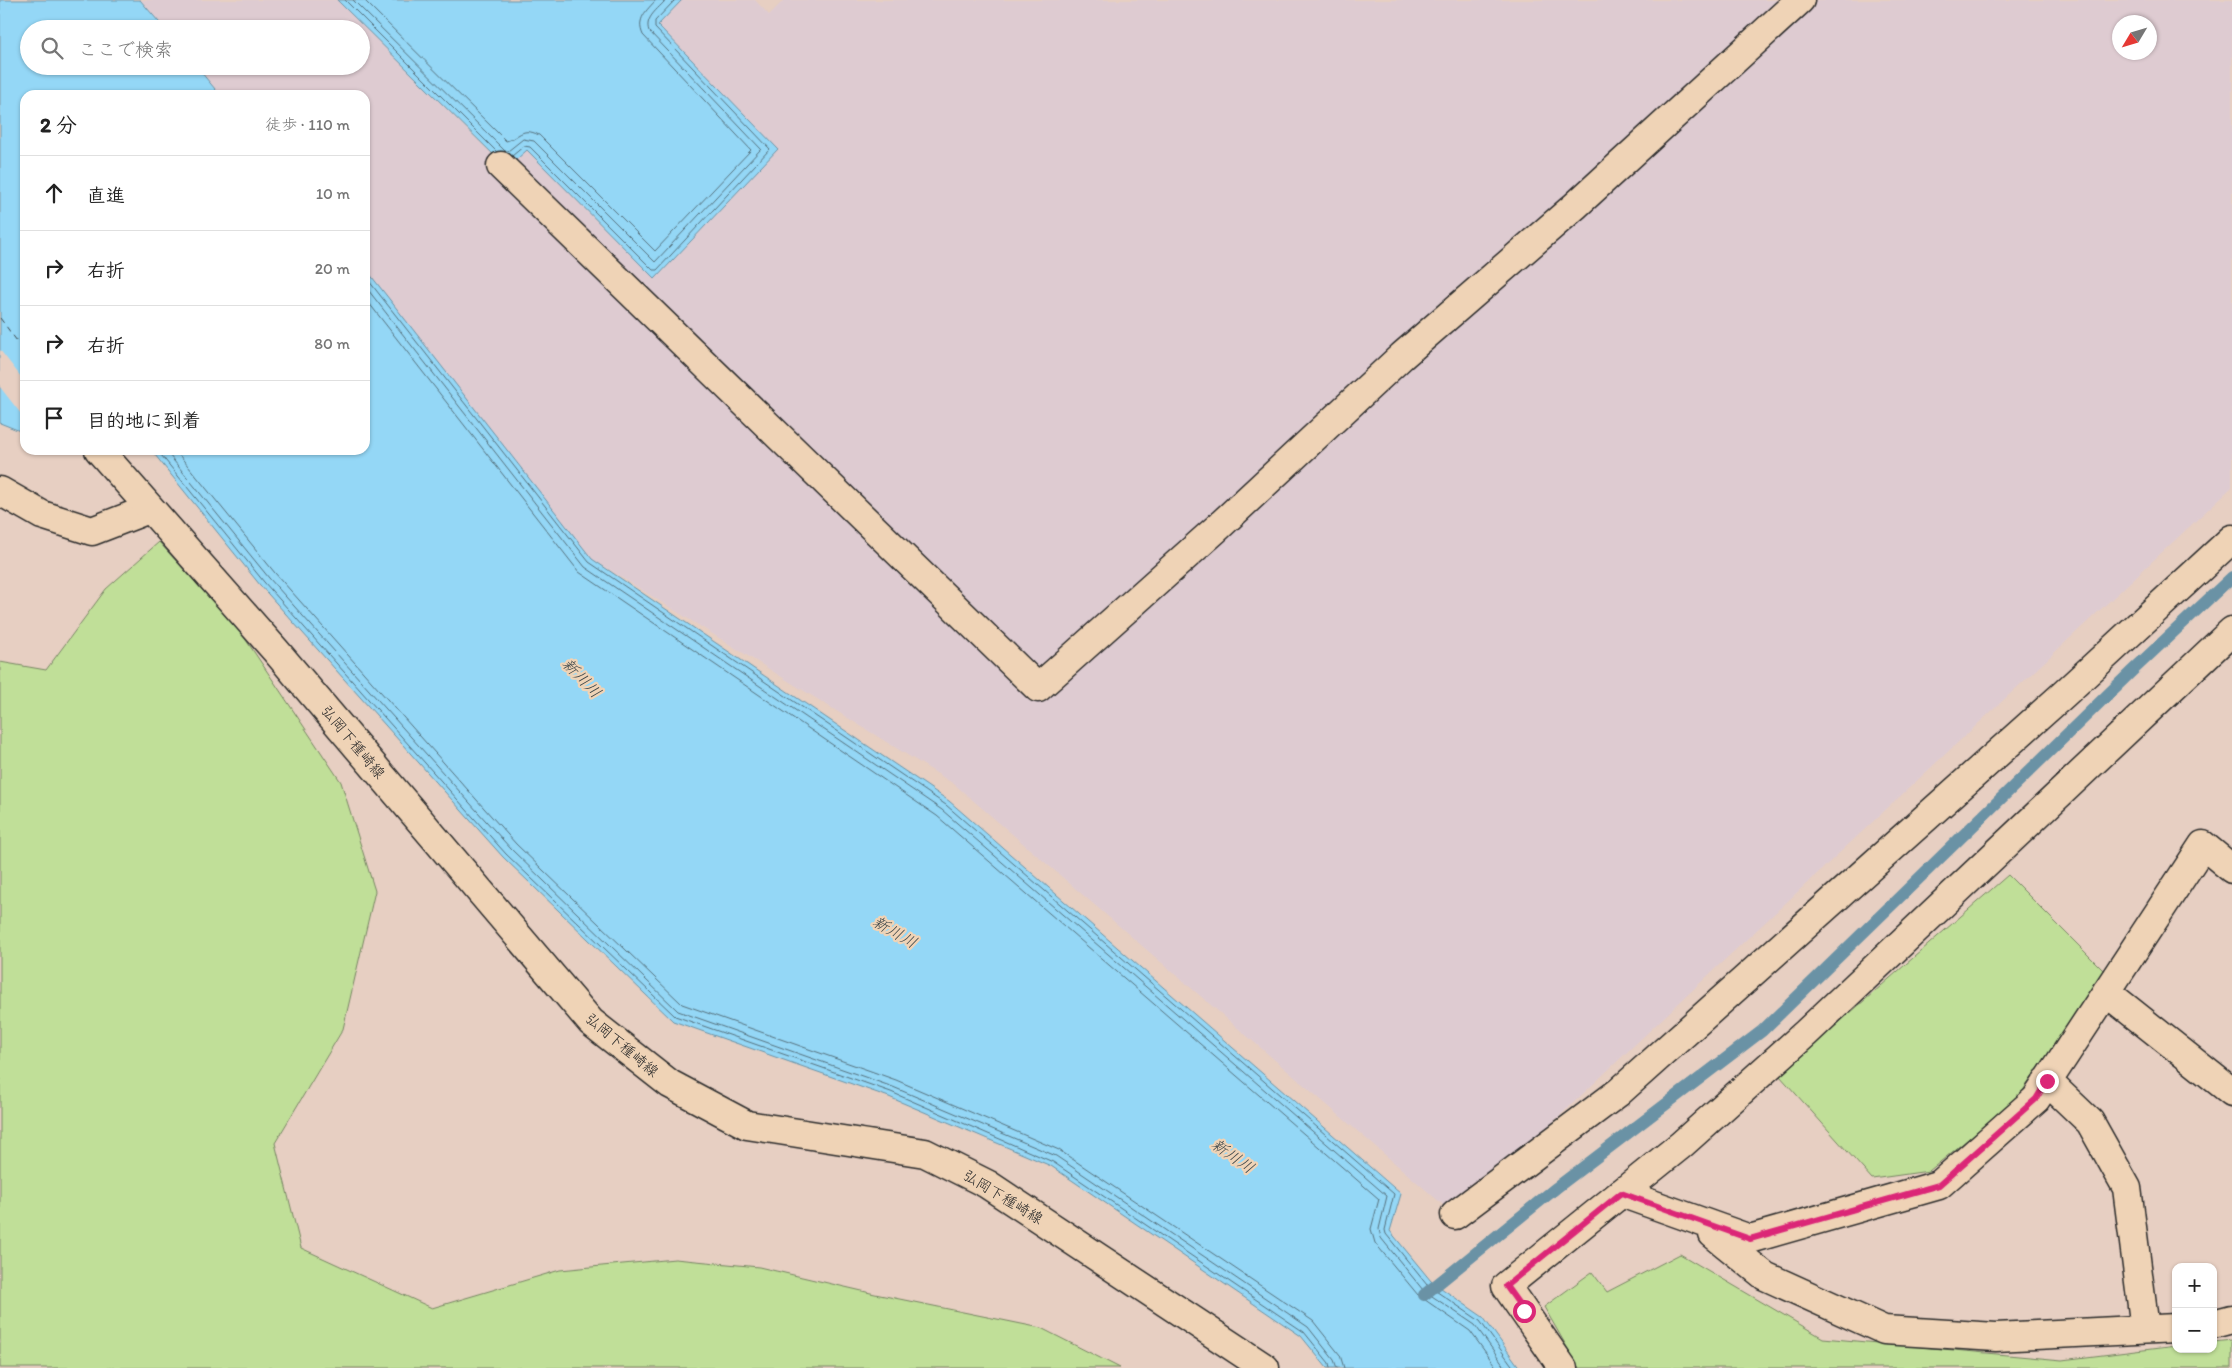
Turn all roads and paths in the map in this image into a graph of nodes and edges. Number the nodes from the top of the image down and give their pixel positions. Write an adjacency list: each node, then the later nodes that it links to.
1 (1800, 0): 2 (street)
2 (501, 166)
3 (103, 455): 5 (street, 弘岡下種崎線)
4 (0, 491): 5 (street)
5 (149, 509): 19 (street, 弘岡下種崎線)
6 (2232, 539): 13 (street)
7 (2232, 631): 12 (street)
8 (2232, 869): 9 (street)
9 (2106, 992): 10 (street); 11 (street)
10 (2047, 1081): 14 (street); 18 (street)
11 (2232, 1092)
12 (1621, 1193): 14 (street); 20 (street)
13 (1455, 1215)
14 (1697, 1220): 18 (street)
15 (2232, 1319): 16 (street)
16 (2217, 1323)
17 (2172, 1328): 18 (street)
18 (2145, 1329)
19 (1265, 1368)
20 (1563, 1368)

